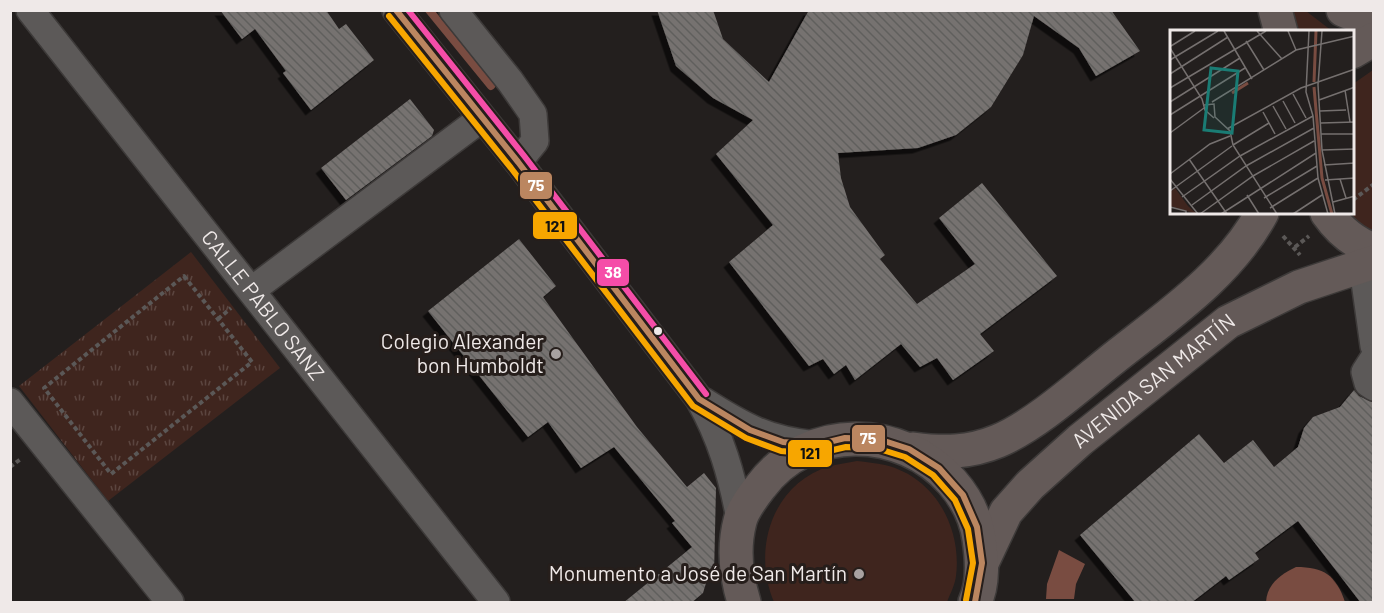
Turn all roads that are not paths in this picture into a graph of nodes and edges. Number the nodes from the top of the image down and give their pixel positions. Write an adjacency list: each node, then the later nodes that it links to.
1 (30, 10): 15 (street, CALLE PABLO SANZ)
2 (396, 10): 10 (street)
3 (453, 10): 11 (street)
4 (1275, 10): 7 (main road)
5 (1344, 10): 6 (main road)
6 (1374, 23)
7 (1280, 30)
8 (1374, 39): 9 (main road)
9 (1354, 51)
10 (483, 118): 11 (street); 15 (street)
11 (518, 162): 19 (street)
12 (1328, 214): 14 (main road)
13 (1271, 223): 22 (main road, AVENIDA SAN MARTÍN)
14 (1367, 256): 16 (street); 24 (main road, AVENIDA SAN MARTÍN)
15 (252, 290): 27 (street, CALLE PABLO SANZ)
16 (1374, 346)
17 (1374, 358): 18 (street)
18 (1374, 387)
19 (699, 399): 21 (street); 23 (street)
20 (10, 402): 26 (street)
21 (816, 445): 22 (main road); 23 (main road)
22 (909, 449): 24 (main road)
23 (740, 519): 25 (main road)
24 (982, 563): 28 (main road)
25 (737, 595)
26 (170, 603)
27 (496, 603)
28 (975, 603)

